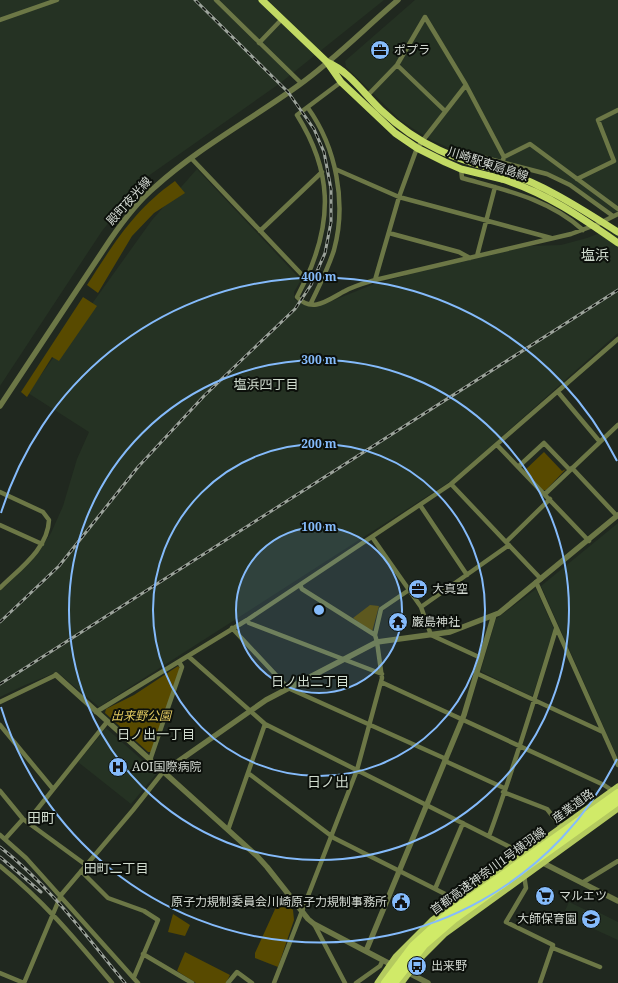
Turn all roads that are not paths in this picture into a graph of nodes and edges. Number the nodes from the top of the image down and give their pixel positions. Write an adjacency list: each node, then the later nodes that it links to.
1 (57, 0): 5 (street)
2 (216, 0): 7 (street)
3 (262, 0): 6 (highway, 川崎駅東扇島線)
4 (398, 0): 8 (street, 殿町夜光線)
5 (0, 20)
6 (282, 20): 7 (street); 8 (highway, 川崎駅東扇島線)
7 (259, 43): 11 (street)
8 (327, 62): 10 (highway, 川崎駅東扇島線); 11 (street, 殿町夜光線); 13 (highway, 川崎駅東扇島線)
9 (397, 65): 12 (street); 13 (street); 16 (street)
10 (342, 82): 14 (street); 17 (highway, 川崎駅東扇島線)
11 (301, 84): 19 (street, 殿町夜光線)
12 (466, 85): 16 (street); 20 (street)
13 (367, 96): 17 (highway, 川崎駅東扇島線)
14 (308, 108): 21 (street); 23 (street)
15 (618, 110): 24 (street)
16 (445, 111): 17 (street)
17 (419, 145): 20 (highway, 川崎駅東扇島線); 22 (highway, 川崎駅東扇島線); 26 (street)
18 (451, 149): 28 (street)
19 (192, 159): 31 (street); 43 (street, 殿町夜光線)
20 (503, 165): 24 (street); 32 (highway, 川崎駅東扇島線, bridge)
21 (335, 169): 26 (street); 40 (street)
22 (461, 169): 25 (street); 35 (highway, 川崎駅東扇島線, bridge)
23 (322, 172): 31 (street); 38 (street)
24 (578, 179): 27 (street)
25 (494, 187): 29 (street); 30 (street)
26 (399, 197): 29 (street); 33 (street)
27 (618, 210)
28 (616, 215): 30 (street)
29 (486, 221): 34 (street); 36 (street)
30 (583, 230): 34 (street)
31 (260, 231): 38 (street)
32 (618, 232)
33 (389, 233): 37 (street); 39 (street)
34 (552, 238): 36 (street)
35 (618, 243)
36 (477, 256): 37 (street)
37 (470, 258): 39 (street)
38 (306, 280): 40 (street)
39 (375, 280): 40 (street)
40 (311, 303)
41 (618, 339): 42 (street)
42 (558, 392): 45 (street); 46 (street)
43 (0, 406)
44 (618, 426): 45 (street)
45 (600, 442): 48 (street)
46 (497, 445): 47 (street); 49 (street)
47 (518, 467): 48 (street); 51 (street)
48 (571, 469): 51 (street); 54 (street)
49 (451, 484): 53 (street); 59 (street)
50 (0, 492): 58 (street)
51 (545, 494): 52 (street)
52 (550, 499): 57 (street); 59 (street)
53 (420, 505): 56 (street); 60 (street)
54 (618, 515): 57 (street)
55 (0, 525): 58 (street)
56 (372, 537): 62 (street); 64 (street)
57 (588, 541): 61 (street)
58 (42, 544): 63 (street)
59 (507, 544): 60 (street); 61 (street)
60 (467, 575): 65 (street)
61 (539, 580): 66 (street); 69 (street)
62 (300, 586): 67 (street); 70 (street)
63 (0, 588)
64 (409, 590): 65 (street); 70 (street)
65 (421, 607): 71 (street)
66 (494, 615): 71 (street); 74 (street)
67 (247, 620): 68 (street); 75 (street)
68 (232, 628): 73 (street); 81 (street)
69 (556, 629): 82 (street); 91 (street)
70 (374, 635): 72 (street)
71 (431, 635): 72 (street); 74 (street)
72 (377, 642): 75 (street); 78 (street)
73 (188, 656): 76 (street); 84 (street)
74 (480, 658): 77 (street)
75 (344, 660): 78 (street); 81 (street)
76 (179, 662): 85 (street); 93 (street)
77 (476, 673): 82 (street); 86 (street)
78 (382, 674): 80 (street)
79 (56, 675): 83 (street); 85 (street)
80 (381, 682): 86 (street); 90 (street)
81 (288, 688): 84 (street); 90 (street)
82 (534, 700): 91 (street); 92 (street)
83 (0, 702)
84 (250, 711): 89 (street); 97 (street)
85 (96, 712): 87 (street)
86 (462, 719): 92 (street); 94 (street)
87 (107, 722): 93 (street); 99 (street)
88 (0, 724): 99 (street)
89 (264, 724): 96 (street); 98 (street)
90 (369, 724): 94 (street); 96 (street)
91 (603, 732): 95 (street)
92 (521, 747): 100 (street); 101 (street)
93 (150, 760): 97 (street)
94 (446, 760): 100 (street); 104 (street)
95 (618, 765)
96 (357, 770): 104 (street); 112 (street)
97 (163, 772): 110 (street); 118 (street)
98 (248, 773): 110 (street); 112 (street)
99 (53, 789): 107 (street)
100 (504, 790): 109 (street); 113 (street)
101 (616, 790): 109 (main road, 産業道路); 150 (highway, 首都高速神奈川1号横羽線, bridge)
102 (0, 791): 106 (street)
103 (618, 801): 151 (highway, 首都高速神奈川1号横羽線, bridge)
104 (427, 805): 108 (street); 121 (street)
105 (618, 808): 117 (main road)
106 (23, 818): 107 (street); 114 (street)
107 (28, 822): 118 (street)
108 (463, 824): 113 (street); 124 (street)
109 (562, 828): 115 (main road, 産業道路)
110 (228, 830): 128 (street)
111 (0, 835): 114 (street)
112 (330, 836): 121 (street); 128 (street)
113 (489, 836): 115 (street)
114 (5, 839): 125 (street)
115 (524, 854): 117 (street); 127 (main road, 産業道路)
116 (618, 861): 123 (street)
117 (542, 863): 122 (main road); 123 (street)
118 (86, 865): 120 (street)
119 (0, 866): 129 (street)
120 (81, 871): 125 (street); 133 (street)
121 (400, 871): 124 (street); 132 (street)
122 (524, 875): 131 (street); 138 (main road)
123 (582, 883): 126 (street)
124 (436, 889): 127 (street)
125 (61, 895): 129 (street); 139 (street)
126 (618, 901)
127 (455, 904): 135 (main road, 産業道路)
128 (301, 912): 130 (street); 146 (street)
129 (52, 913): 140 (street); 141 (street)
130 (314, 924): 132 (street); 147 (street)
131 (553, 948): 136 (street); 154 (street)
132 (366, 951): 134 (street)
133 (143, 954): 139 (street); 143 (street)
134 (383, 960): 135 (street); 148 (street)
135 (390, 964): 138 (street); 149 (main road, 産業道路)
136 (600, 967)
137 (0, 973): 140 (street)
138 (408, 973): 152 (main road); 153 (street)
139 (134, 977): 142 (street)
140 (24, 983)
141 (112, 983)
142 (138, 983)
143 (192, 983)
144 (228, 983): 145 (street)
145 (252, 983)
146 (274, 983)
147 (345, 983)
148 (356, 983)
149 (378, 983)
150 (385, 983)
151 (394, 983)
152 (401, 983)
153 (428, 983)
154 (540, 983)

